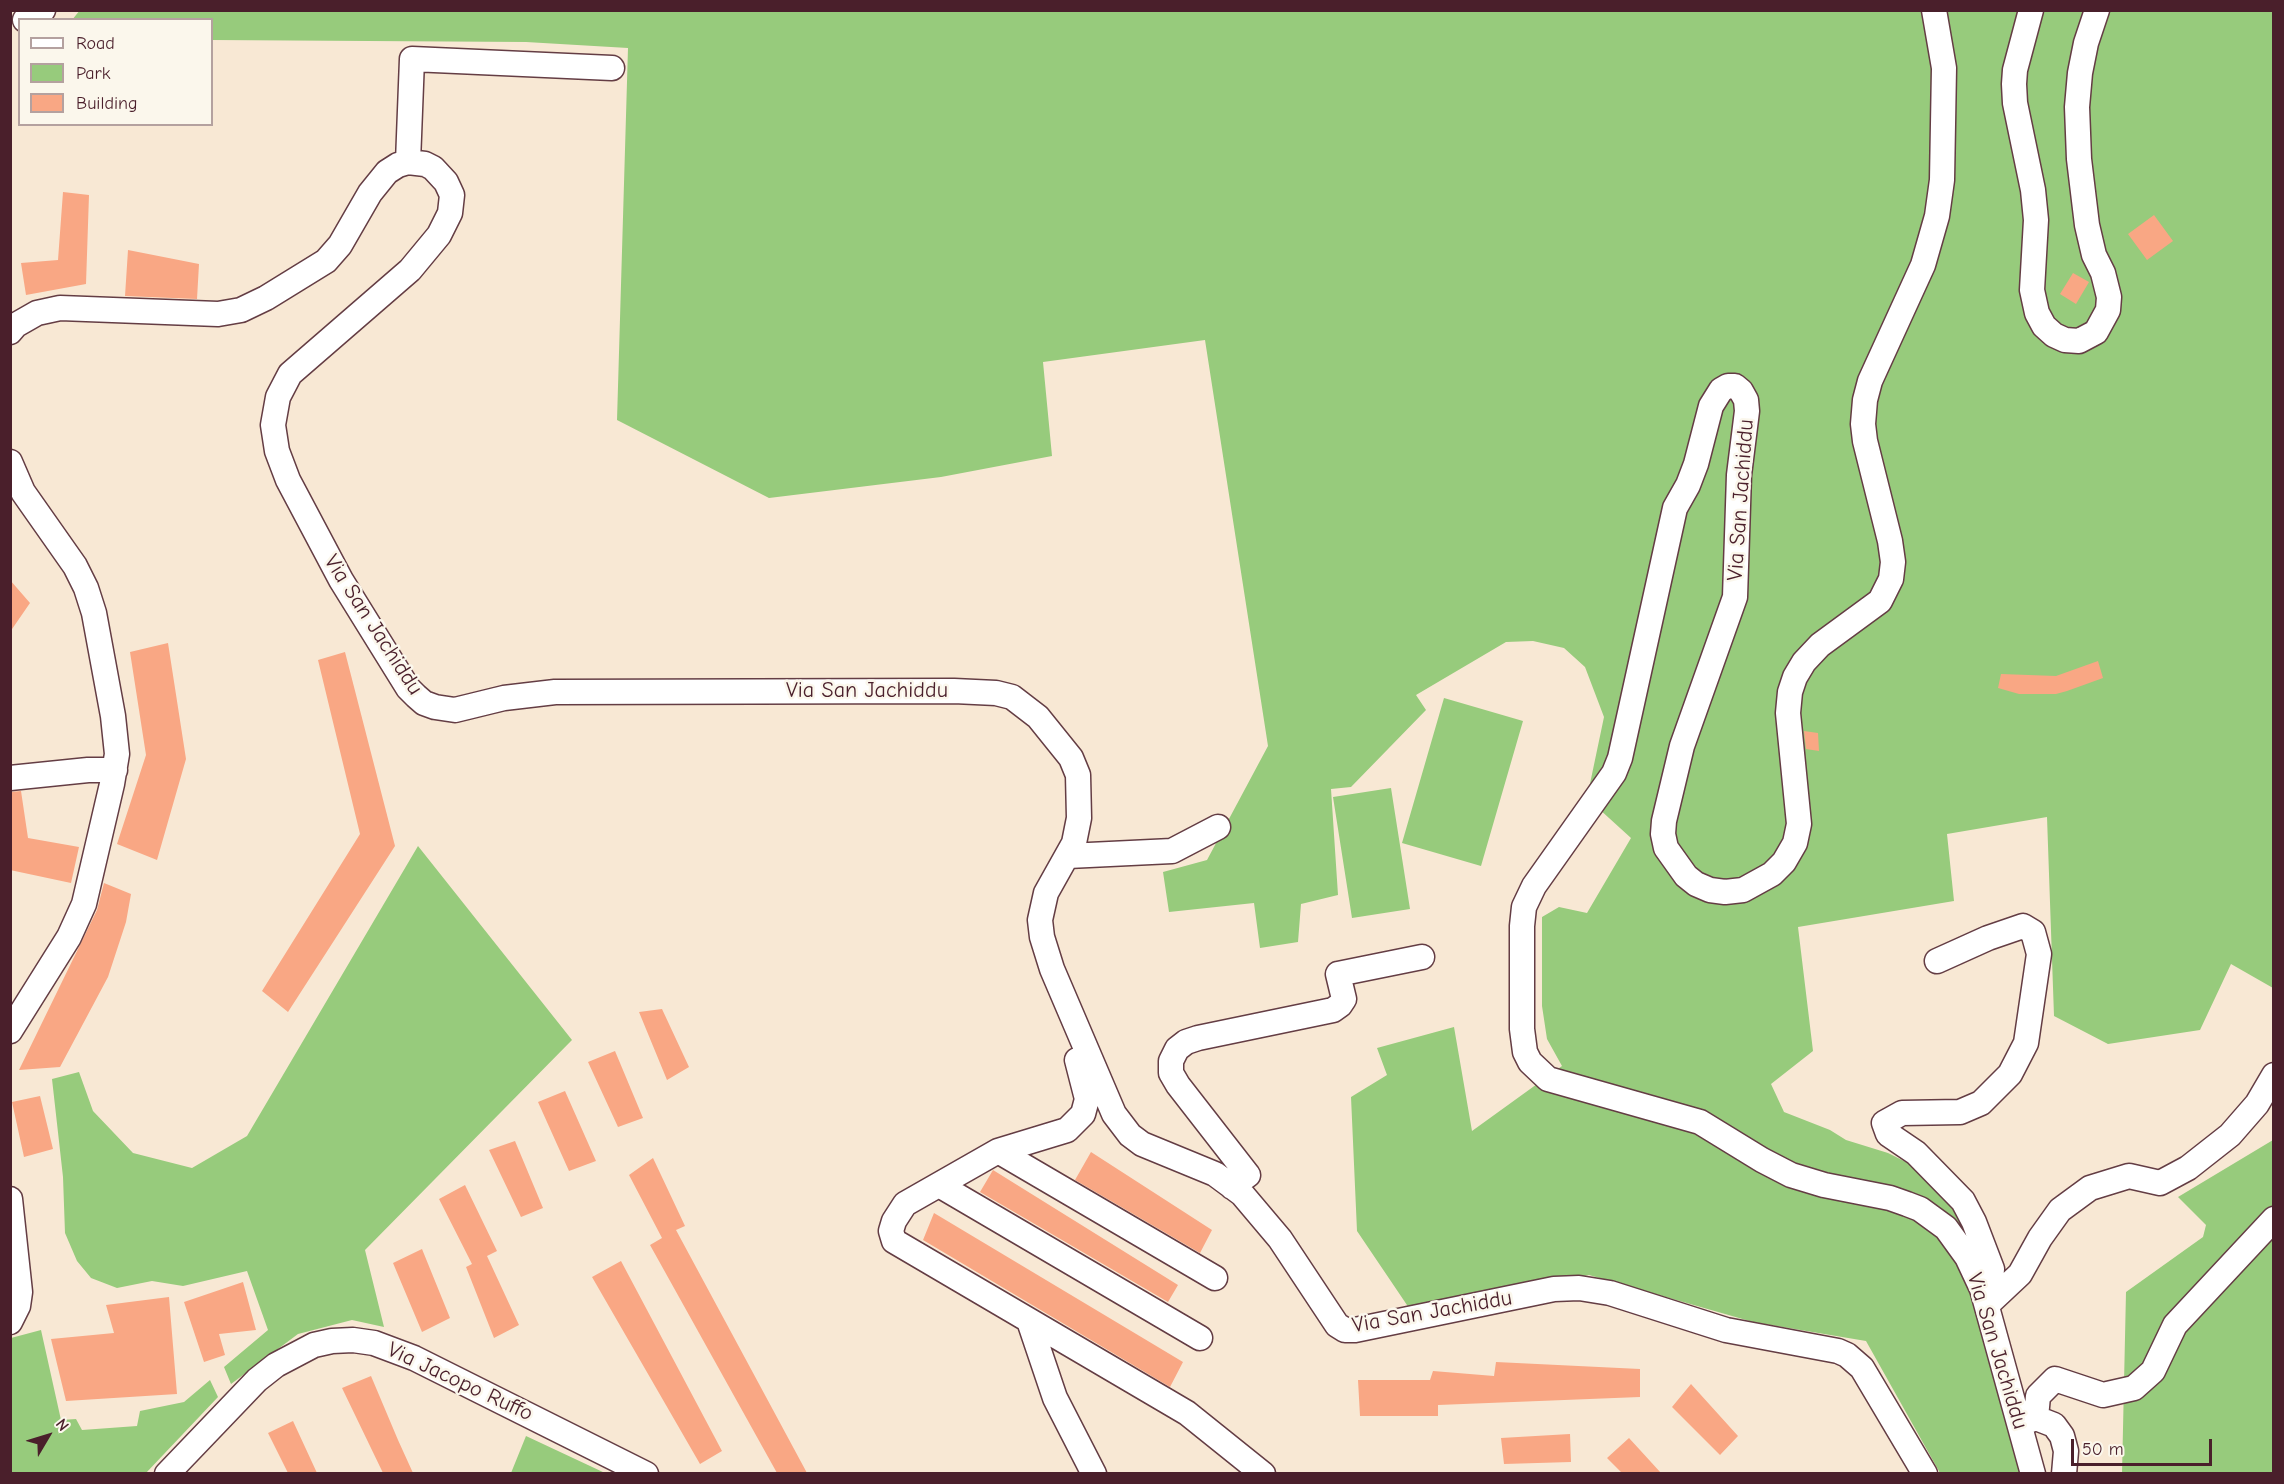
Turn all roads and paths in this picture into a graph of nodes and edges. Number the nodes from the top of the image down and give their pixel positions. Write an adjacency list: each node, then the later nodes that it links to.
1 (43, 10): 5 (street)
2 (1934, 10): 25 (street, Via San Jachiddu)
3 (2031, 10): 4 (street)
4 (2097, 10)
5 (29, 18)
6 (612, 68): 7 (street)
7 (408, 162): 8 (street); 13 (street, Via San Jachiddu)
8 (10, 332)
9 (10, 462): 10 (street)
10 (115, 770): 11 (street); 16 (street)
11 (10, 778)
12 (1218, 827): 13 (street)
13 (1068, 856): 17 (street, Via San Jachiddu)
14 (1422, 957): 21 (street)
15 (1937, 961): 25 (street)
16 (10, 1031)
17 (1082, 1040): 19 (street); 21 (street, Via San Jachiddu)
18 (2274, 1075): 25 (street)
19 (998, 1151): 20 (street); 24 (street)
20 (939, 1185): 26 (street); 28 (street)
21 (1233, 1187): 34 (street, Via San Jachiddu)
22 (11, 1201): 27 (street)
23 (2274, 1219): 29 (street)
24 (1215, 1278)
25 (1988, 1303): 29 (street, Via San Jachiddu)
26 (1029, 1321): 32 (street); 33 (street)
27 (10, 1322)
28 (1200, 1338)
29 (2028, 1421): 35 (street, Via San Jachiddu); 36 (street)
30 (167, 1473): 31 (street, Via Jacopo Ruffo)
31 (646, 1473)
32 (1094, 1473)
33 (1263, 1473)
34 (1926, 1473)
35 (2033, 1473)
36 (2064, 1473)

